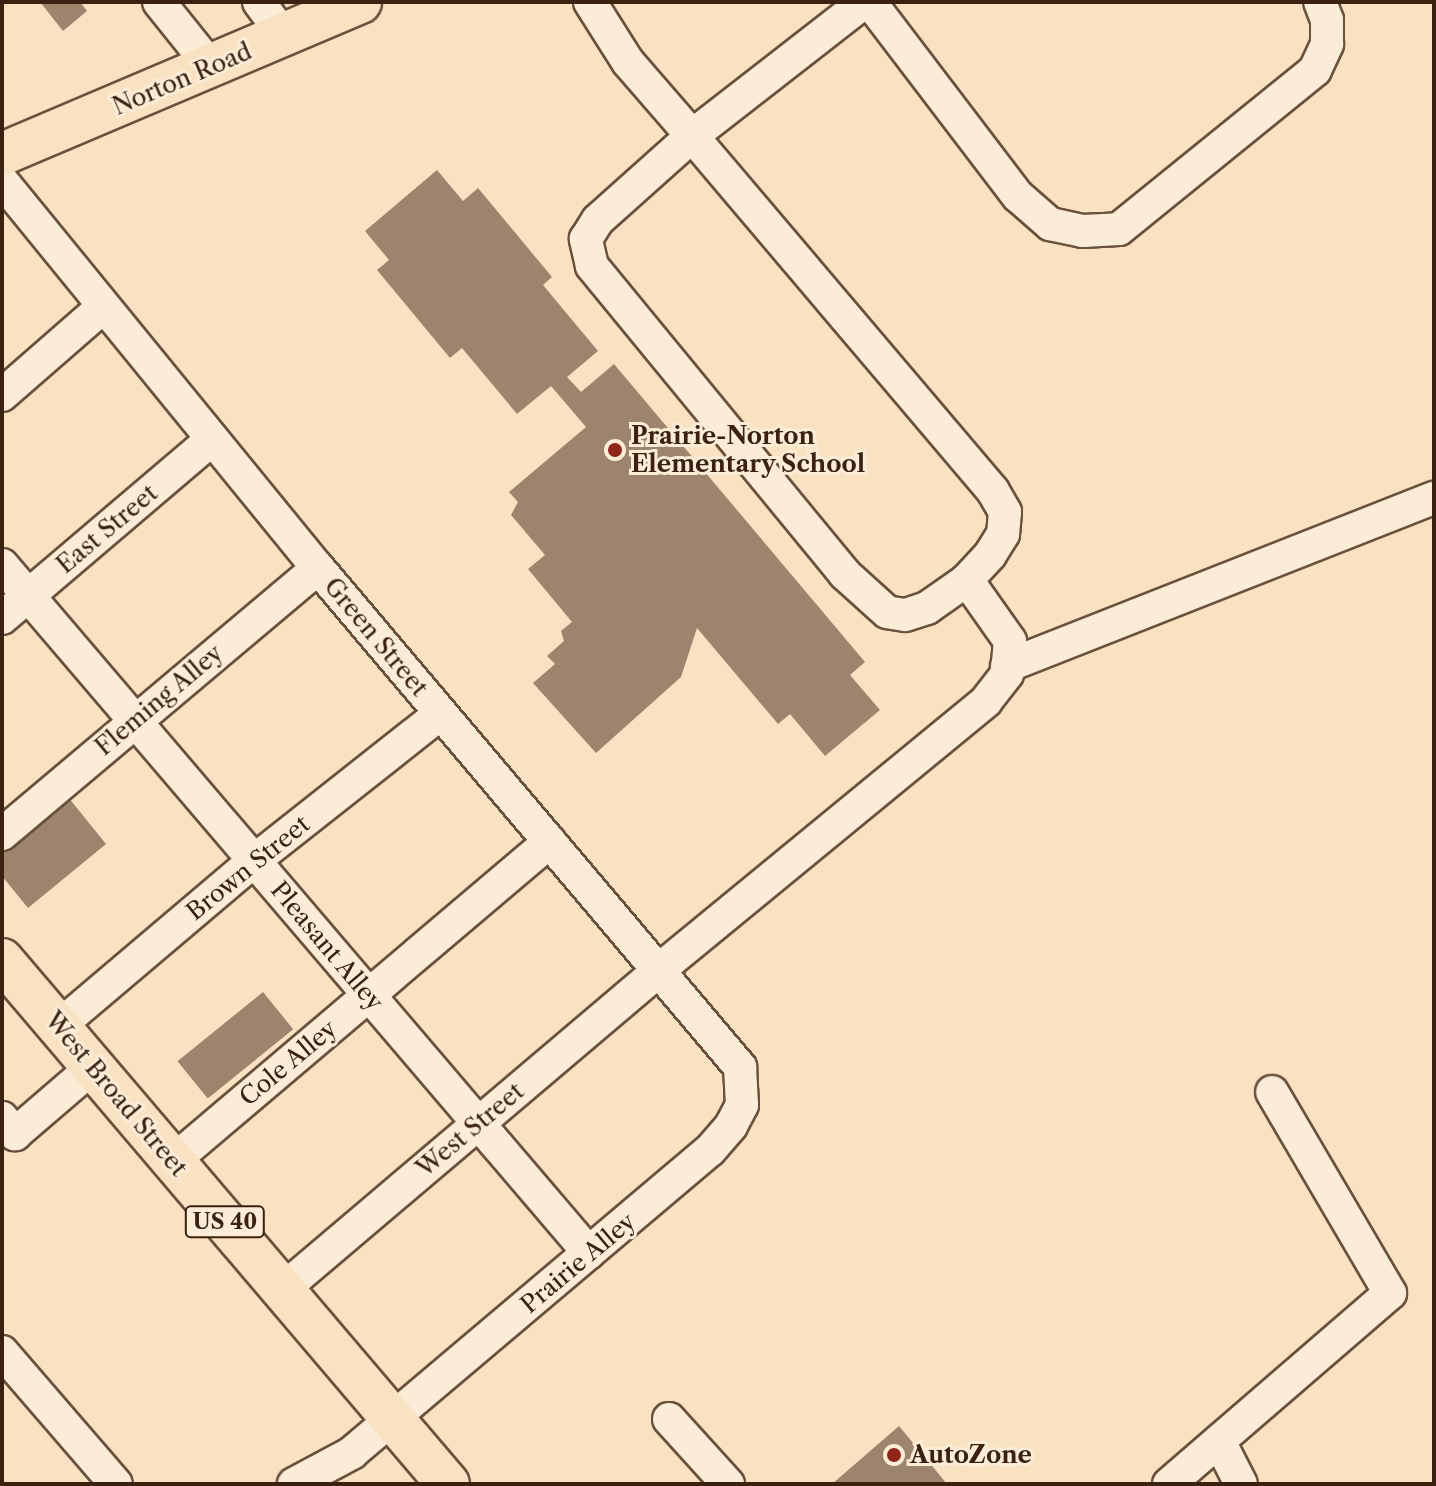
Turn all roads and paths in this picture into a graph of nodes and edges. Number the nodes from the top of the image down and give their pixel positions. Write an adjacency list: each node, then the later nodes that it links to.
1 (159, 2): 8 (street)
2 (259, 2): 7 (street)
3 (360, 2): 7 (main road, Norton Road)
4 (590, 2): 9 (street)
5 (867, 2): 6 (street); 9 (street)
6 (1320, 2)
7 (284, 36): 8 (main road, Norton Road)
8 (211, 67): 10 (main road, Norton Road)
9 (692, 136): 18 (street); 18 (street)
10 (2, 154)
11 (2, 181): 12 (street, Green Street)
12 (103, 307): 13 (street); 14 (street, Green Street)
13 (2, 395)
14 (212, 439): 17 (street, Green Street); 19 (street, East Street)
15 (1434, 498): 21 (street)
16 (2, 565): 19 (street, Pleasant Alley)
17 (318, 568): 22 (street, Green Street); 23 (street, Fleming Alley)
18 (967, 580): 21 (street)
19 (28, 596): 20 (street, East Street); 23 (street, Pleasant Alley)
20 (2, 618)
21 (1007, 666): 28 (street, West Street)
22 (440, 714): 25 (street, Green Street); 26 (street, Brown Street)
23 (135, 720): 24 (street, Fleming Alley); 26 (street, Pleasant Alley)
24 (2, 834)
25 (550, 841): 28 (street, Green Street); 29 (street, Cole Alley)
26 (255, 860): 29 (street, Pleasant Alley); 30 (street, Brown Street)
27 (2, 960): 30 (main road, West Broad Street / US 40)
28 (659, 970): 33 (street, Green Street); 35 (street, West Street)
29 (369, 994): 35 (street, Pleasant Alley); 36 (street, Cole Alley)
30 (59, 1026): 31 (main road, West Broad Street / US 40)
31 (94, 1066): 34 (street); 36 (main road, West Broad Street / US 40)
32 (1272, 1092): 42 (street)
33 (744, 1093): 37 (street, Prairie Alley)
34 (2, 1118)
35 (476, 1124): 37 (street, Pleasant Alley); 38 (street, West Street)
36 (173, 1161): 38 (main road, West Broad Street / US 40)
37 (589, 1253): 40 (street, Prairie Alley)
38 (282, 1290): 40 (main road, West Broad Street / US 40)
39 (2, 1352): 43 (street)
40 (393, 1419): 44 (street, Prairie Alley); 45 (main road, West Broad Street / US 40)
41 (669, 1419): 46 (street)
42 (1219, 1441): 47 (street); 48 (street)
43 (116, 1484)
44 (294, 1484)
45 (448, 1484)
46 (728, 1484)
47 (1169, 1484)
48 (1241, 1484)

